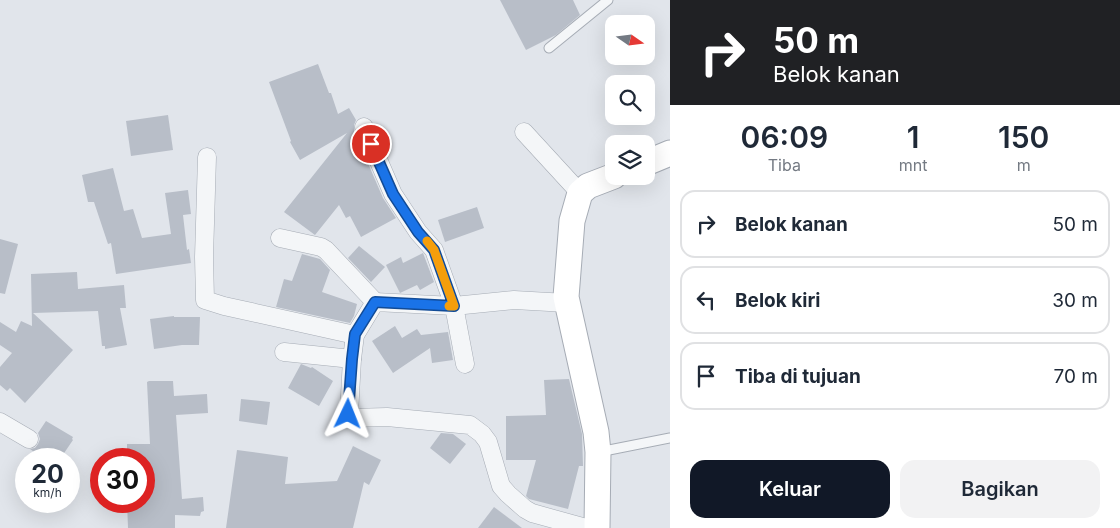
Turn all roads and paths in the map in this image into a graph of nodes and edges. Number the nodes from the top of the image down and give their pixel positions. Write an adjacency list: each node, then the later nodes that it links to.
1 (608, 0): 2 (lane)
2 (549, 48)
3 (364, 127): 13 (street)
4 (524, 132): 9 (street)
5 (670, 153): 7 (street)
6 (207, 157): 14 (street)
7 (655, 159)
8 (605, 179): 9 (street)
9 (580, 193): 12 (street)
10 (280, 238): 11 (street)
11 (375, 302): 13 (street); 14 (street)
12 (567, 303): 13 (street); 21 (street)
13 (454, 306): 17 (street)
14 (355, 334): 16 (street)
15 (284, 352): 16 (street)
16 (352, 359): 22 (street)
17 (465, 364)
18 (0, 422): 20 (street)
19 (670, 438): 21 (lane)
20 (29, 440)
21 (598, 452): 23 (street)
22 (586, 528)
23 (598, 528)

